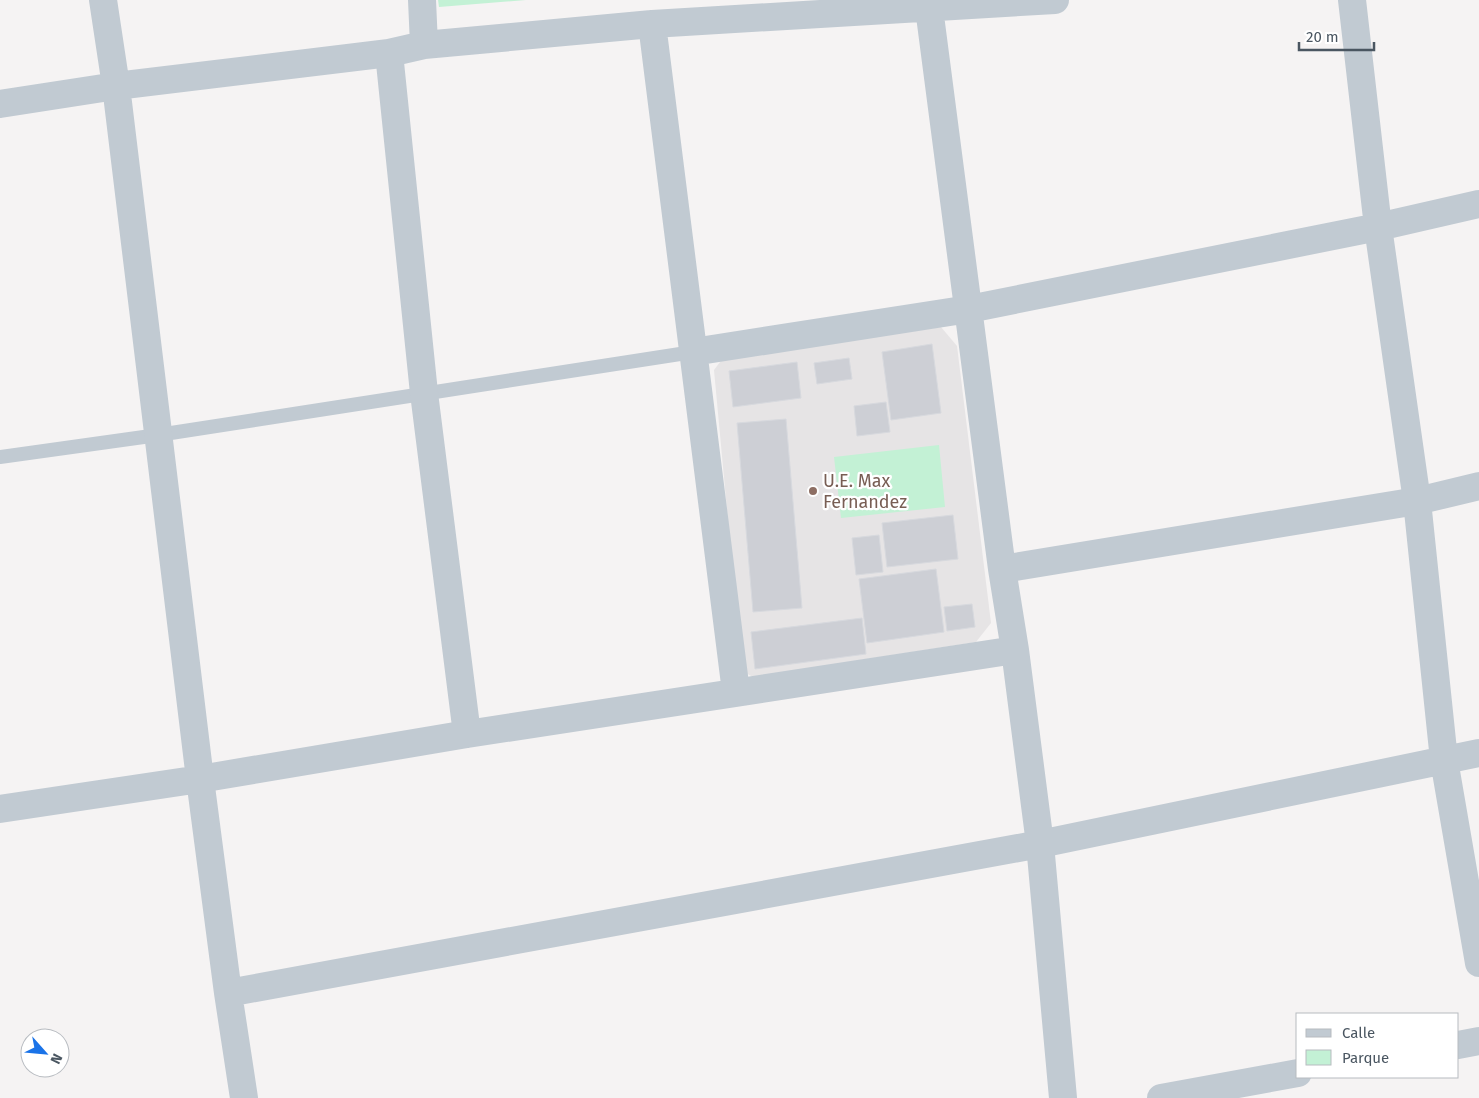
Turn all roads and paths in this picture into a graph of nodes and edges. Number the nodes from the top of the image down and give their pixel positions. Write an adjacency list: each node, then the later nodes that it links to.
1 (103, 0): 9 (street)
2 (422, 0): 7 (street)
3 (1056, 0): 5 (street)
4 (1352, 0): 12 (street)
5 (929, 8): 6 (street); 13 (street)
6 (652, 24): 7 (street); 14 (street)
7 (424, 45): 8 (street)
8 (389, 53): 9 (street); 15 (street)
9 (116, 86): 10 (street); 16 (street)
10 (0, 104)
11 (1479, 204): 12 (street)
12 (1378, 226): 13 (street); 19 (street)
13 (969, 309): 14 (street); 20 (street)
14 (692, 352): 15 (lane); 22 (street)
15 (424, 394): 16 (lane); 23 (street)
16 (158, 435): 17 (lane); 26 (street)
17 (0, 457)
18 (1479, 486): 19 (street)
19 (1417, 501): 20 (street); 25 (street)
20 (1002, 569): 21 (street)
21 (1015, 650): 22 (street); 28 (street)
22 (736, 692): 23 (street)
23 (467, 734): 26 (street)
24 (1479, 753): 25 (street)
25 (1444, 760): 28 (street); 29 (street)
26 (200, 779): 27 (street); 30 (street)
27 (0, 809)
28 (1040, 844): 30 (street); 35 (street)
29 (1479, 963)
30 (228, 993): 34 (street)
31 (1479, 1041): 32 (street)
32 (1459, 1045)
33 (1296, 1074): 36 (street)
34 (244, 1098)
35 (1063, 1098)
36 (1162, 1098)

